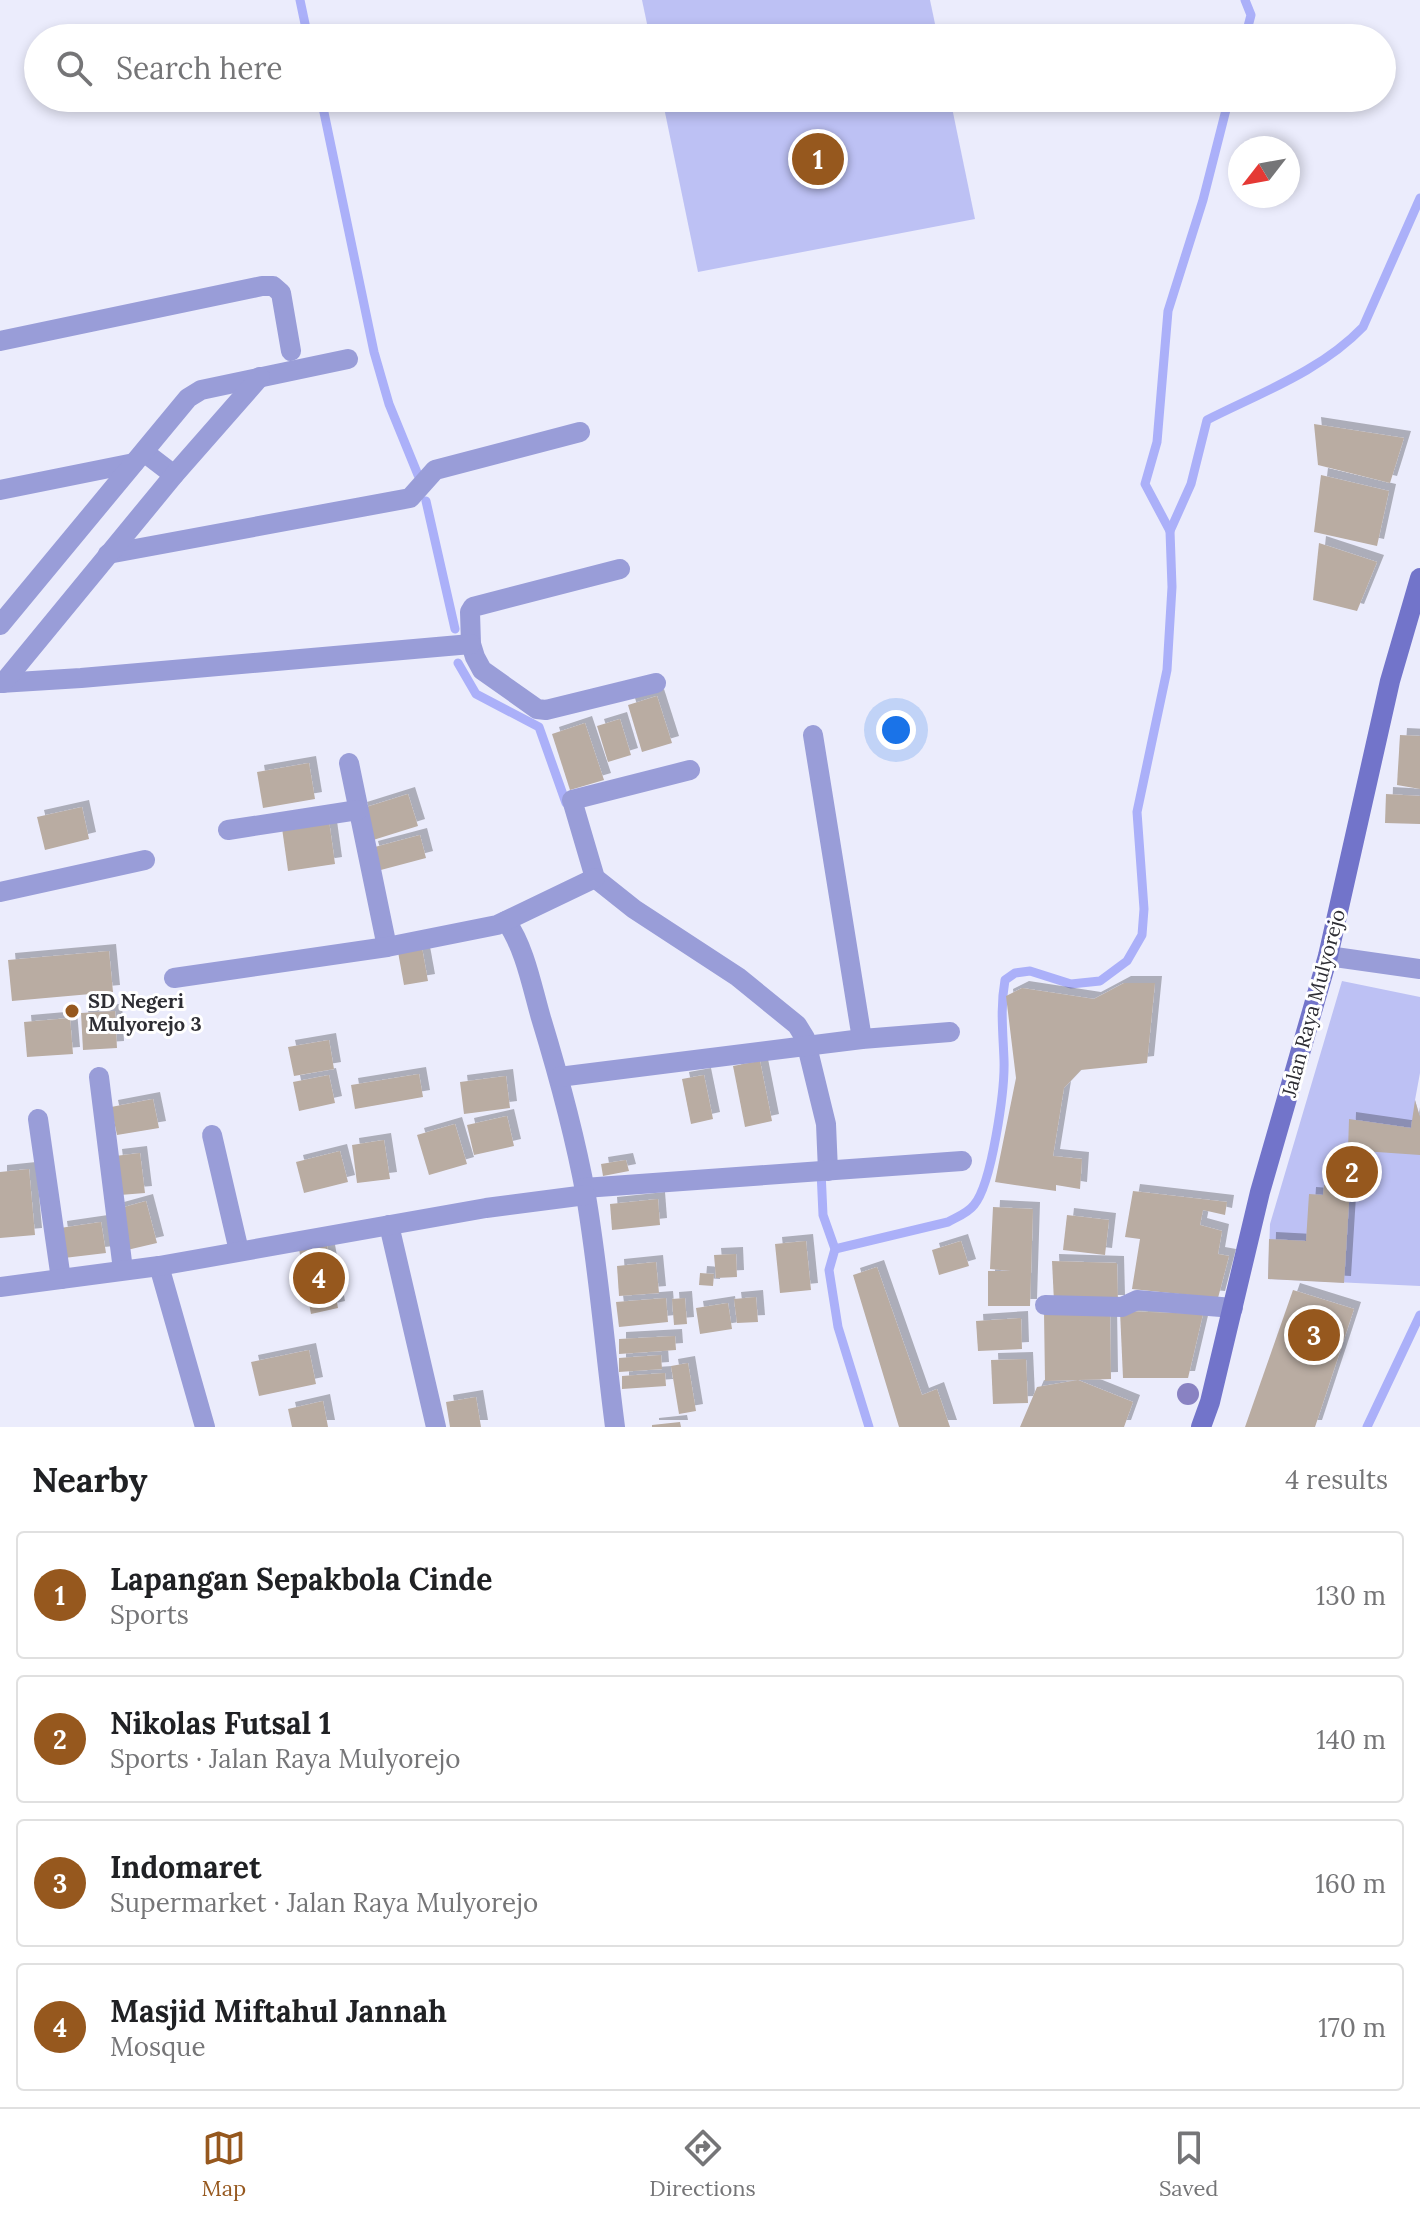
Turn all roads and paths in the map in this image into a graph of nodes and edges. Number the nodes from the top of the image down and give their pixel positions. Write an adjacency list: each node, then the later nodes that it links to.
1 (0, 341): 2 (street)
2 (291, 351)
3 (348, 359): 4 (street)
4 (260, 377): 6 (street); 7 (street)
5 (580, 432): 9 (street)
6 (139, 458): 7 (street); 8 (street); 10 (street)
7 (174, 475): 9 (street)
8 (0, 490)
9 (108, 554): 13 (street)
10 (57, 558): 13 (street); 14 (street)
11 (620, 569): 15 (street)
12 (1420, 578): 28 (main road, Jalan Raya Mulyorejo)
13 (87, 580): 16 (street)
14 (0, 625)
15 (471, 644): 16 (street); 17 (street)
16 (1, 683)
17 (656, 683)
18 (813, 735): 32 (street)
19 (349, 763): 21 (street)
20 (690, 770): 24 (street)
21 (358, 810): 22 (street); 27 (street)
22 (228, 830)
23 (145, 860): 25 (street)
24 (591, 880): 26 (street); 33 (street)
25 (0, 892)
26 (506, 921): 27 (street); 35 (street)
27 (387, 947): 30 (street)
28 (1328, 956): 29 (street); 48 (main road, Jalan Raya Mulyorejo)
29 (1420, 969)
30 (174, 978)
31 (950, 1032): 32 (street)
32 (862, 1039): 33 (street)
33 (801, 1047): 35 (street); 39 (street)
34 (99, 1077): 44 (street)
35 (559, 1077): 40 (street)
36 (38, 1119): 45 (street)
37 (212, 1135): 42 (street)
38 (962, 1161): 39 (street)
39 (822, 1171): 40 (street)
40 (585, 1192): 41 (street); 51 (street)
41 (389, 1225): 42 (street); 50 (street)
42 (239, 1251): 43 (street)
43 (159, 1266): 44 (street); 49 (street)
44 (123, 1270): 45 (street)
45 (61, 1279): 46 (street)
46 (0, 1287)
47 (1045, 1305): 48 (street)
48 (1233, 1308): 52 (main road, Jalan Raya Mulyorejo)
49 (205, 1427)
50 (436, 1427)
51 (615, 1427)
52 (1201, 1427)

